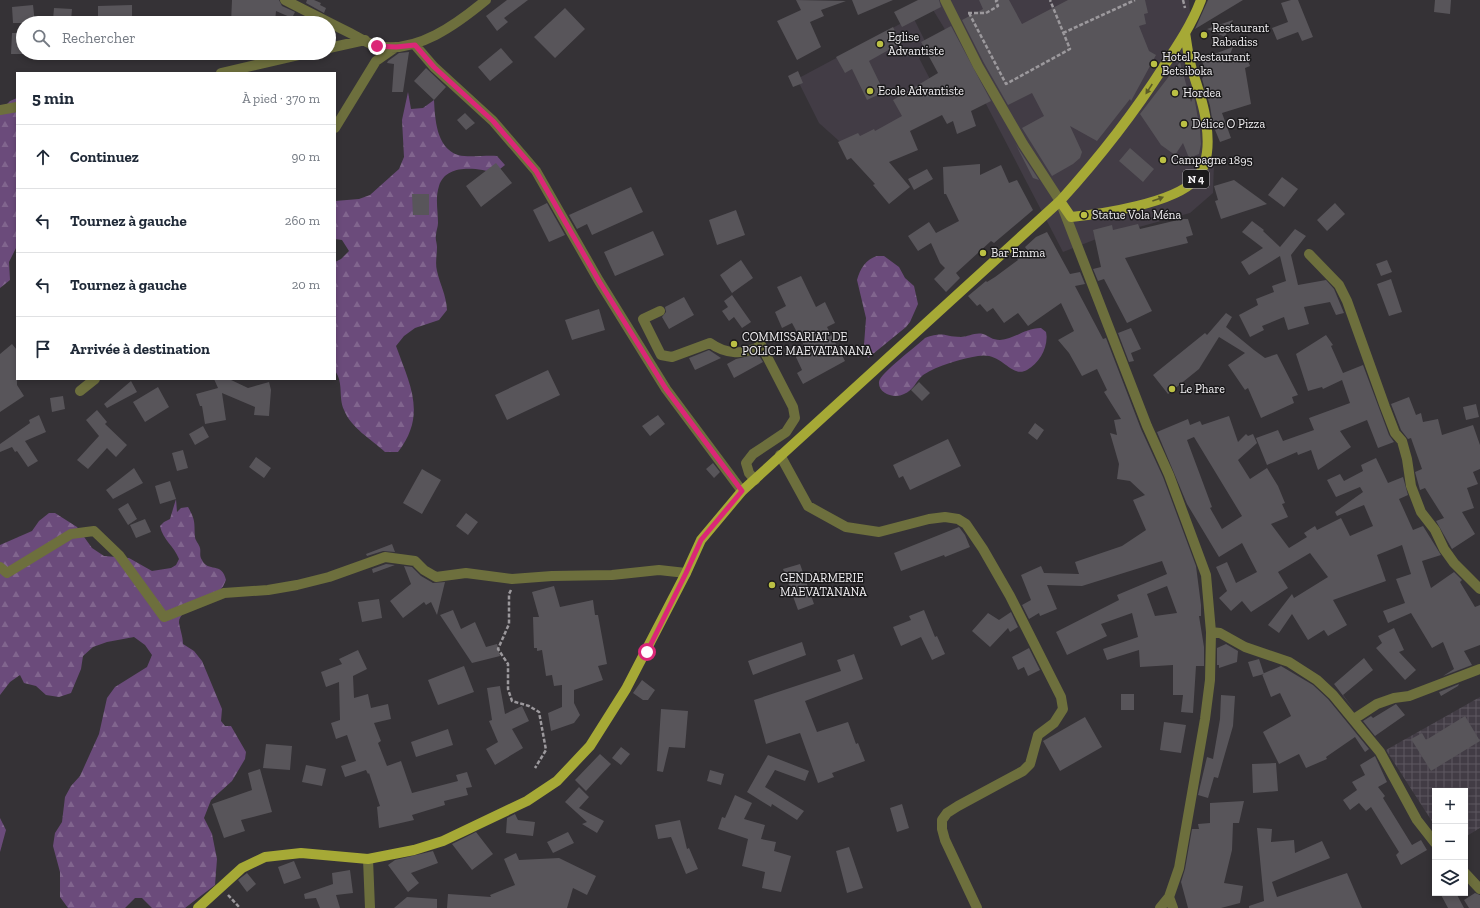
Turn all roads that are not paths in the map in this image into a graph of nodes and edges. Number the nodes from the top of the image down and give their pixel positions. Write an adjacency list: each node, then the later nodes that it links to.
1 (285, 0): 5 (street)
2 (486, 0): 9 (street)
3 (1201, 0): 7 (main road)
4 (948, 4): 17 (street)
5 (317, 16)
6 (336, 26): 8 (street)
7 (1185, 33): 17 (main road, one-way to 17); 17 (main road, N 4, one-way to 7)
8 (365, 40): 10 (street); 11 (street)
9 (415, 45): 11 (street); 24 (street)
10 (336, 46)
11 (396, 47): 16 (street)
12 (278, 60): 13 (street)
13 (225, 72)
14 (16, 107): 15 (street)
15 (0, 110)
16 (336, 126)
17 (1060, 201): 22 (main road); 28 (street)
18 (1309, 254): 27 (street)
19 (660, 311): 23 (street)
20 (94, 380): 21 (street)
21 (80, 391)
22 (780, 455): 23 (main road); 38 (street)
23 (755, 480): 24 (main road)
24 (742, 491): 26 (main road)
25 (0, 567): 26 (street)
26 (686, 573): 32 (main road)
27 (1480, 590)
28 (1211, 632): 30 (street); 35 (street)
29 (1480, 669): 30 (street)
30 (1354, 719): 31 (street)
31 (1432, 839)
32 (368, 859): 36 (main road); 37 (street)
33 (1468, 876): 34 (street)
34 (1480, 889)
35 (1169, 898): 39 (street); 40 (street)
36 (198, 908)
37 (370, 908)
38 (977, 908)
39 (1160, 908)
40 (1173, 908)

